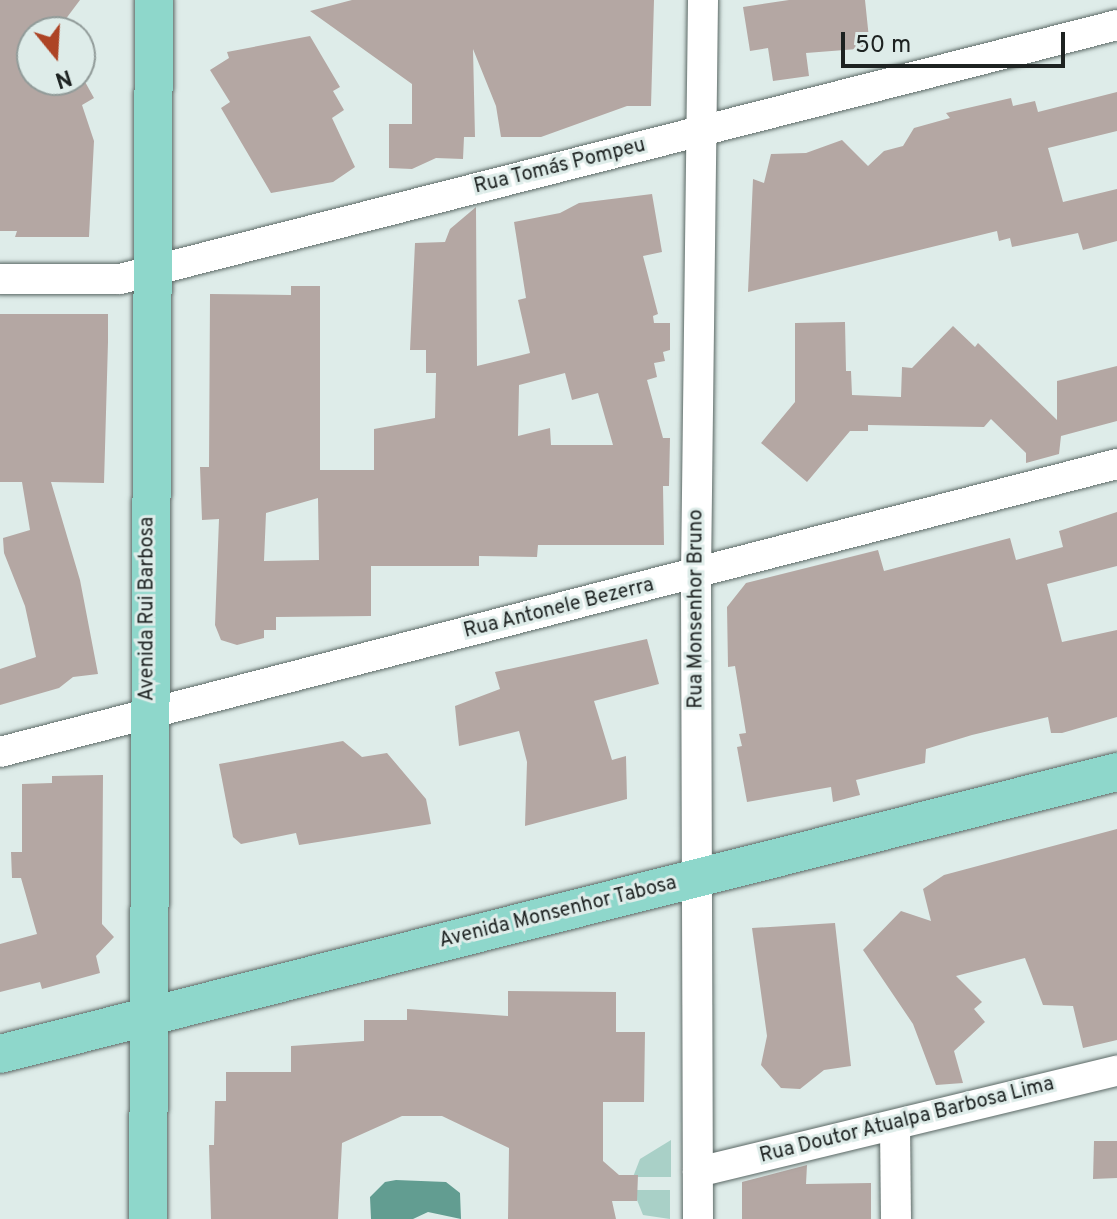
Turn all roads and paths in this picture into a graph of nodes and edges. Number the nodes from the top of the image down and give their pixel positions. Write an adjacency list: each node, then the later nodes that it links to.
1 (154, 0): 5 (main road, Avenida Rui Barbosa)
2 (703, 0): 4 (street, Rua Monsenhor Bruno)
3 (1117, 25): 4 (street, Rua Tomás Pompeu)
4 (703, 131): 5 (street, Rua Tomás Pompeu); 8 (street, Rua Monsenhor Bruno)
5 (149, 272): 6 (street, Rua Tomás Pompeu); 9 (main road, Avenida Rui Barbosa)
6 (0, 279)
7 (1117, 464): 8 (street, Rua Antonele Bezerra)
8 (696, 574): 9 (street, Rua Antonele Bezerra); 12 (street, Rua Monsenhor Bruno)
9 (147, 714): 10 (street, Rua Antonele Bezerra); 13 (main road, Avenida Rui Barbosa)
10 (0, 752)
11 (1117, 772): 12 (main road, Avenida Monsenhor Tabosa)
12 (696, 878): 13 (main road, Avenida Monsenhor Tabosa); 17 (street, Rua Monsenhor Bruno)
13 (148, 1016): 14 (main road, Avenida Monsenhor Tabosa); 18 (main road, Avenida Rui Barbosa)
14 (0, 1054)
15 (1117, 1071): 16 (street, Rua Doutor Atualpa Barbosa Lima)
16 (895, 1125): 17 (street, Rua Doutor Atualpa Barbosa Lima); 20 (street)
17 (698, 1172): 19 (street, Rua Monsenhor Bruno)
18 (148, 1219)
19 (698, 1219)
20 (896, 1219)

